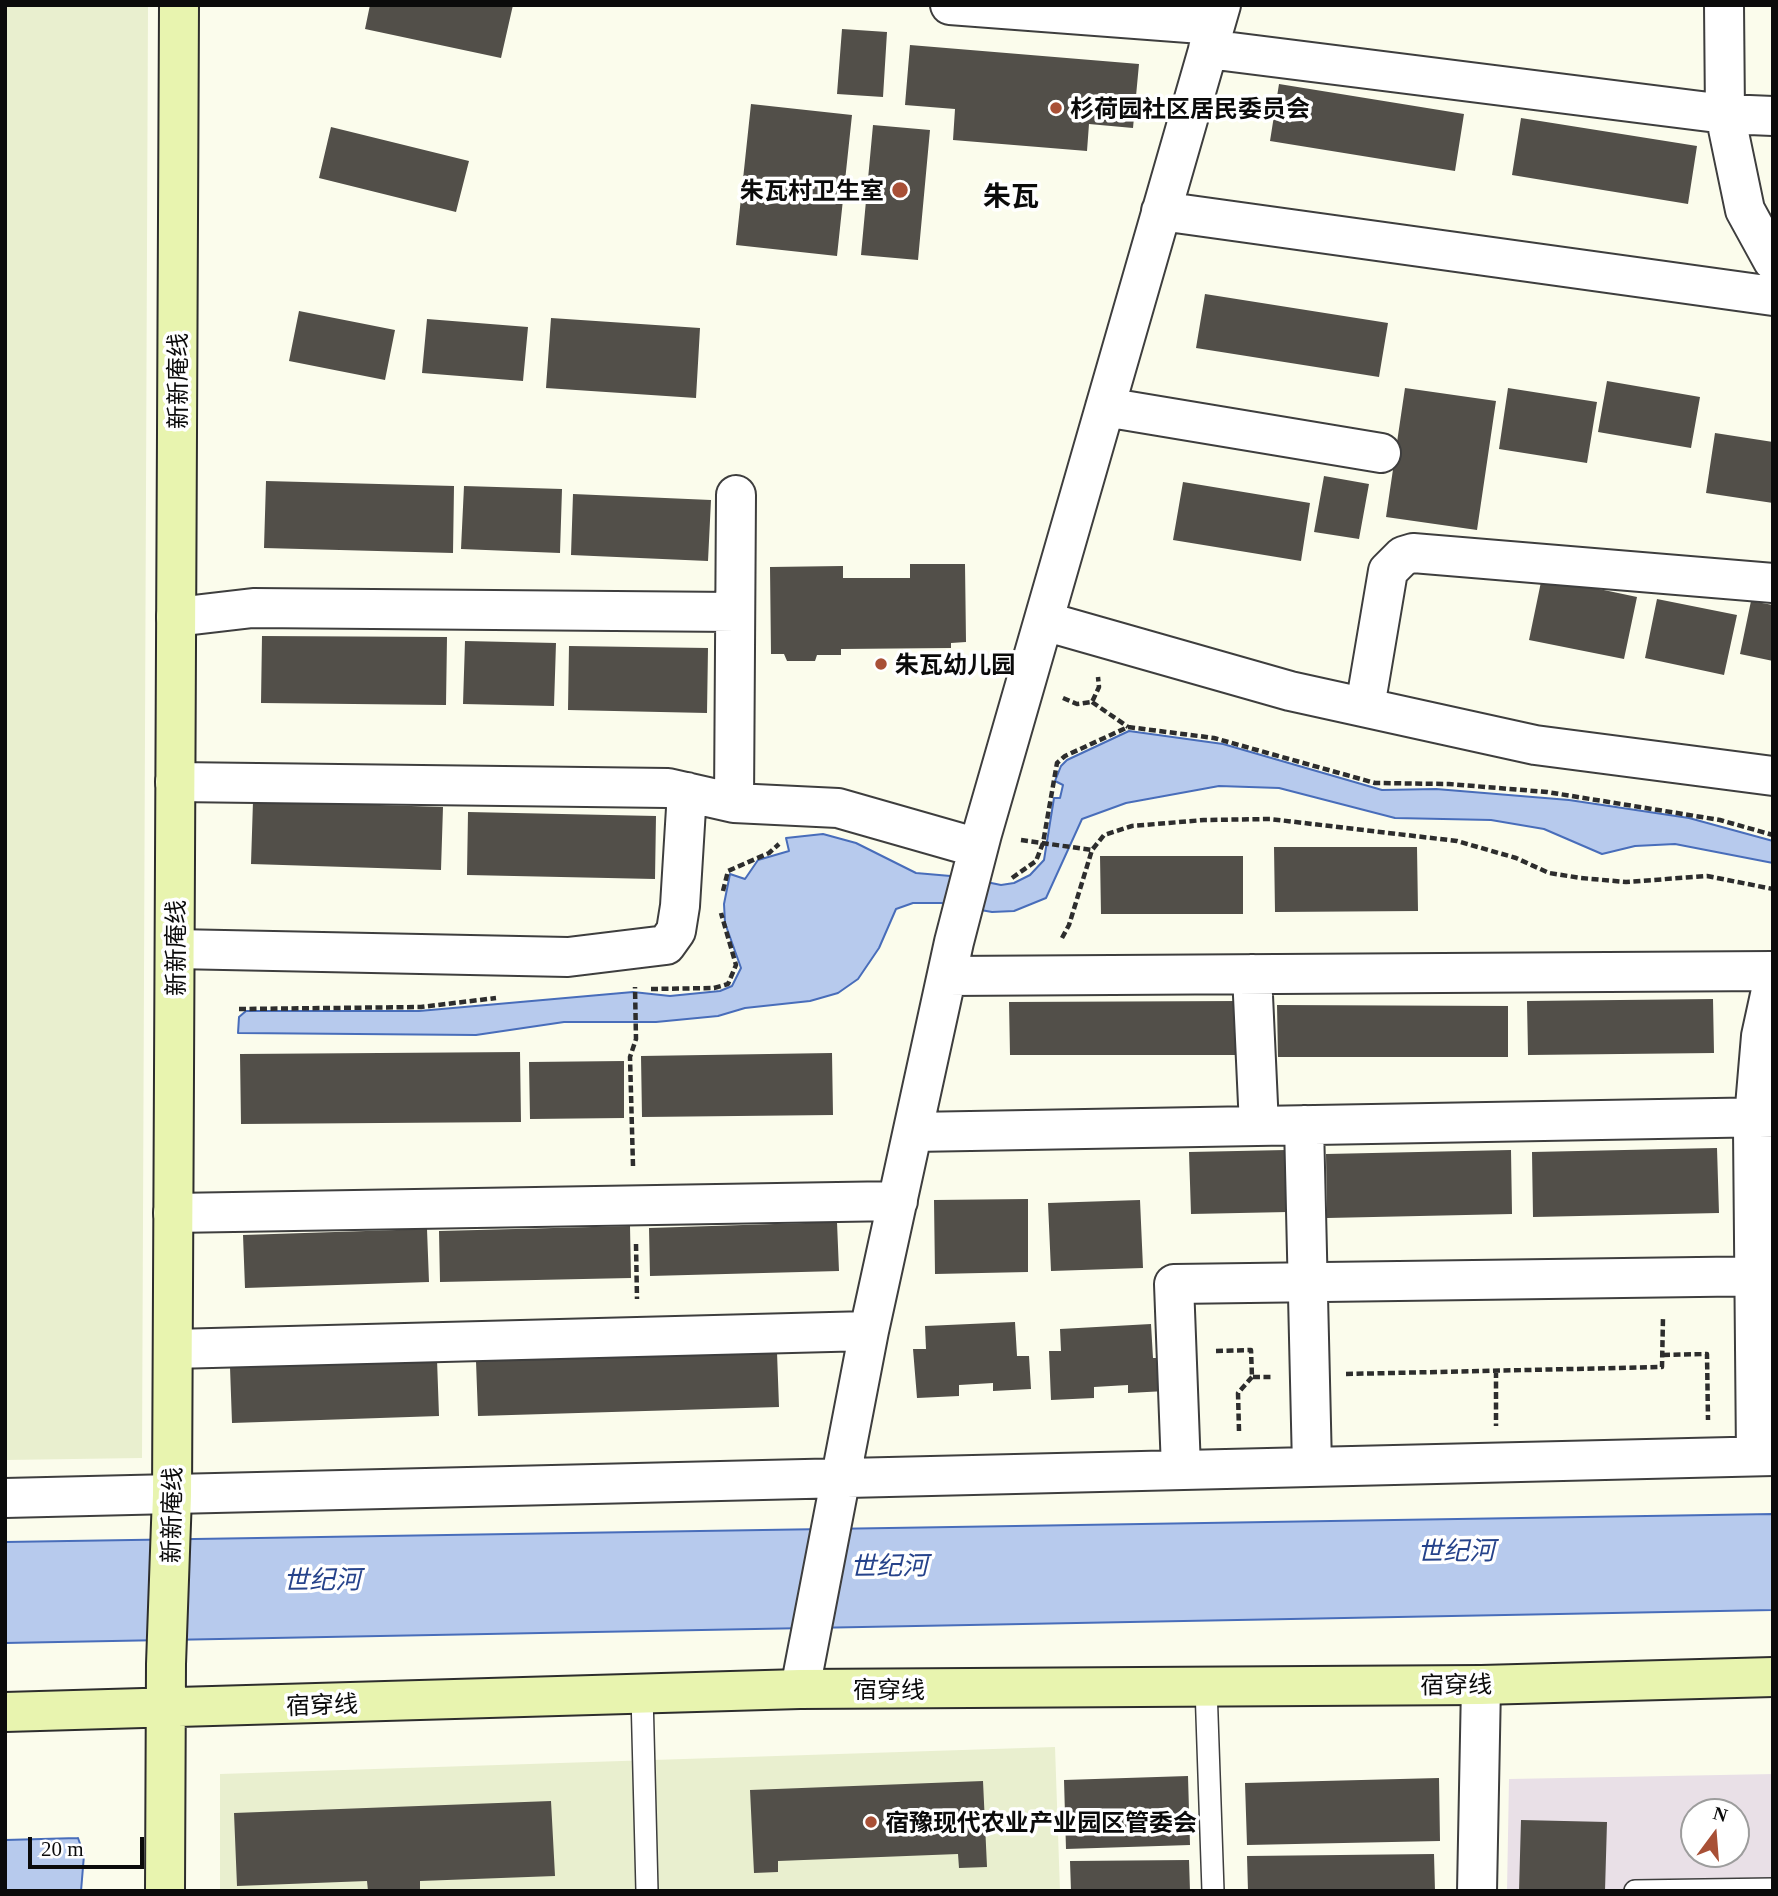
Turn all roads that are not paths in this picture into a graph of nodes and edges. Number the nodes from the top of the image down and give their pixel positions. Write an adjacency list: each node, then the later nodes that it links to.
1 (179, 5): 15 (street, 新新庵线)
2 (950, 5): 4 (street)
3 (1724, 5): 5 (street)
4 (1214, 27): 5 (street); 7 (street)
5 (1725, 114): 6 (street); 8 (street)
6 (1773, 116)
7 (1161, 211): 9 (street); 10 (street)
8 (1773, 261)
9 (1773, 296)
10 (1105, 407): 11 (street); 16 (street)
11 (1381, 453)
12 (736, 495): 14 (street)
13 (1773, 583): 17 (street)
14 (735, 612): 15 (street); 21 (street)
15 (176, 617): 19 (street, 新新庵线)
16 (1044, 621): 17 (street); 22 (street)
17 (1365, 707): 18 (street)
18 (1773, 776)
19 (175, 782): 20 (street); 23 (street, 新新庵线)
20 (687, 792): 21 (street); 23 (street)
21 (734, 803): 22 (street)
22 (978, 848): 26 (street)
23 (174, 949): 33 (street, 新新庵线)
24 (1773, 971): 25 (street)
25 (1252, 974): 26 (street); 30 (street)
26 (947, 976): 31 (street)
27 (1773, 981): 28 (street)
28 (1763, 1117): 29 (street); 34 (street)
29 (1304, 1125): 30 (street); 35 (street)
30 (1259, 1126): 31 (street)
31 (912, 1132): 32 (street)
32 (898, 1202): 33 (street); 36 (street)
33 (173, 1213): 37 (street, 新新庵线)
34 (1764, 1276): 35 (street); 38 (street)
35 (1308, 1282): 39 (street); 40 (street)
36 (869, 1331): 37 (street); 41 (street)
37 (173, 1349): 43 (street, 新新庵线)
38 (1764, 1456): 39 (street)
39 (1312, 1466): 40 (street)
40 (1181, 1469): 41 (street)
41 (840, 1488): 43 (street); 47 (street)
42 (5, 1498): 43 (street)
43 (172, 1503): 49 (street, 新新庵线)
44 (1773, 1677): 45 (street, 宿穿线)
45 (1481, 1685): 46 (street, 宿穿线); 55 (street)
46 (1206, 1686): 47 (street, 宿穿线); 54 (lane)
47 (800, 1689): 48 (street, 宿穿线)
48 (642, 1694): 49 (street, 宿穿线); 53 (lane)
49 (166, 1709): 50 (street, 宿穿线); 52 (street, 新新庵线)
50 (5, 1712)
51 (1773, 1889): 56 (lane)
52 (165, 1891)
53 (647, 1891)
54 (1213, 1891)
55 (1477, 1891)
56 (1635, 1891)

